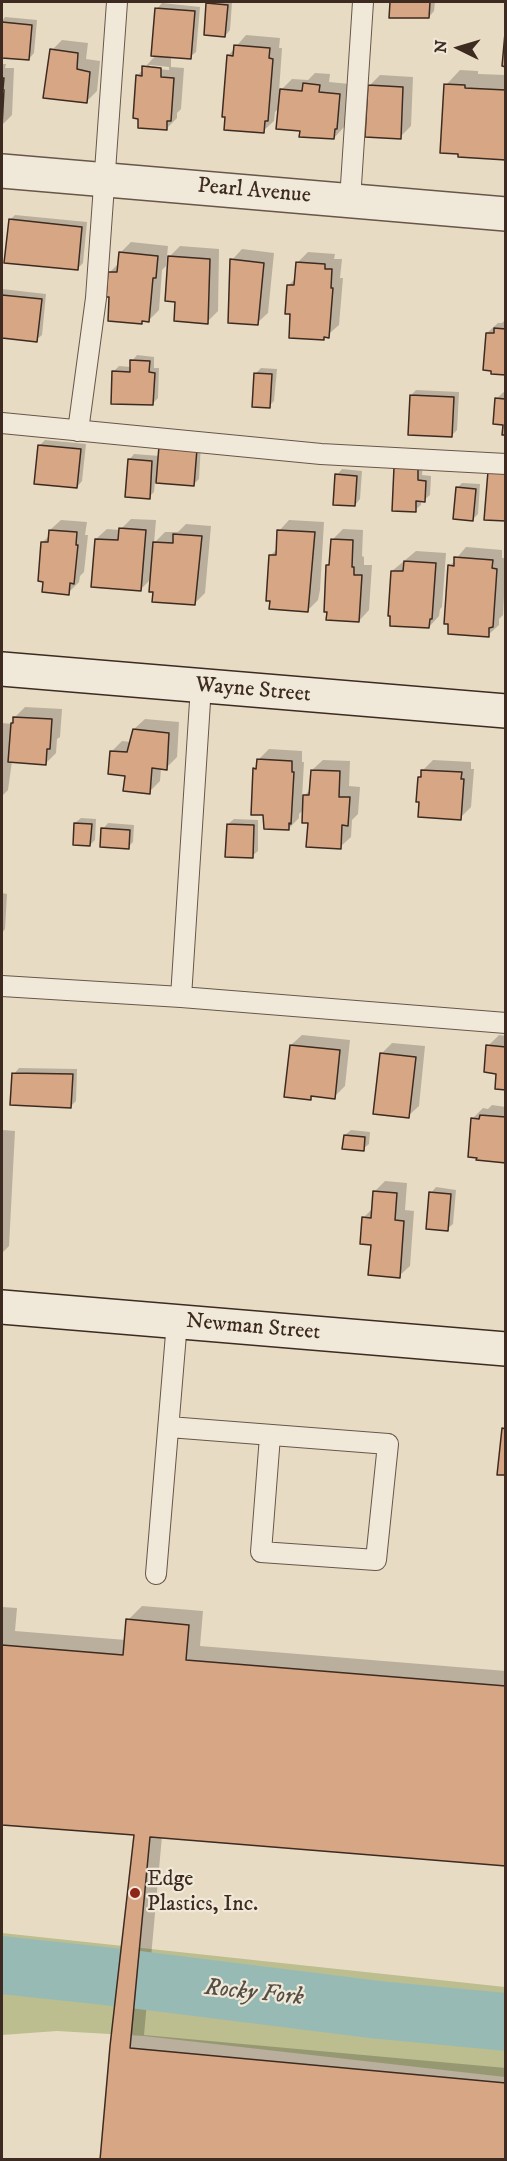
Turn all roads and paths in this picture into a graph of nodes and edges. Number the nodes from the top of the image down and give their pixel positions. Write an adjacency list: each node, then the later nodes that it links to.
1 (117, 2): 4 (lane)
2 (363, 2): 5 (lane)
3 (2, 171): 4 (street, Pearl Avenue)
4 (105, 180): 5 (street, Pearl Avenue); 8 (lane)
5 (350, 200): 6 (street, Pearl Avenue)
6 (506, 214)
7 (2, 423): 8 (lane)
8 (78, 431): 9 (lane)
9 (506, 464)
10 (2, 669): 11 (street, Wayne Street)
11 (201, 686): 12 (street, Wayne Street); 14 (lane)
12 (506, 711)
13 (2, 986): 14 (lane)
14 (181, 997): 15 (lane)
15 (506, 1023)
16 (2, 1307): 17 (street, Newman Street)
17 (177, 1322): 18 (street, Newman Street); 19 (lane)
18 (506, 1349)
19 (169, 1427): 20 (lane); 21 (lane)
20 (270, 1436): 20 (lane)
21 (156, 1574)

